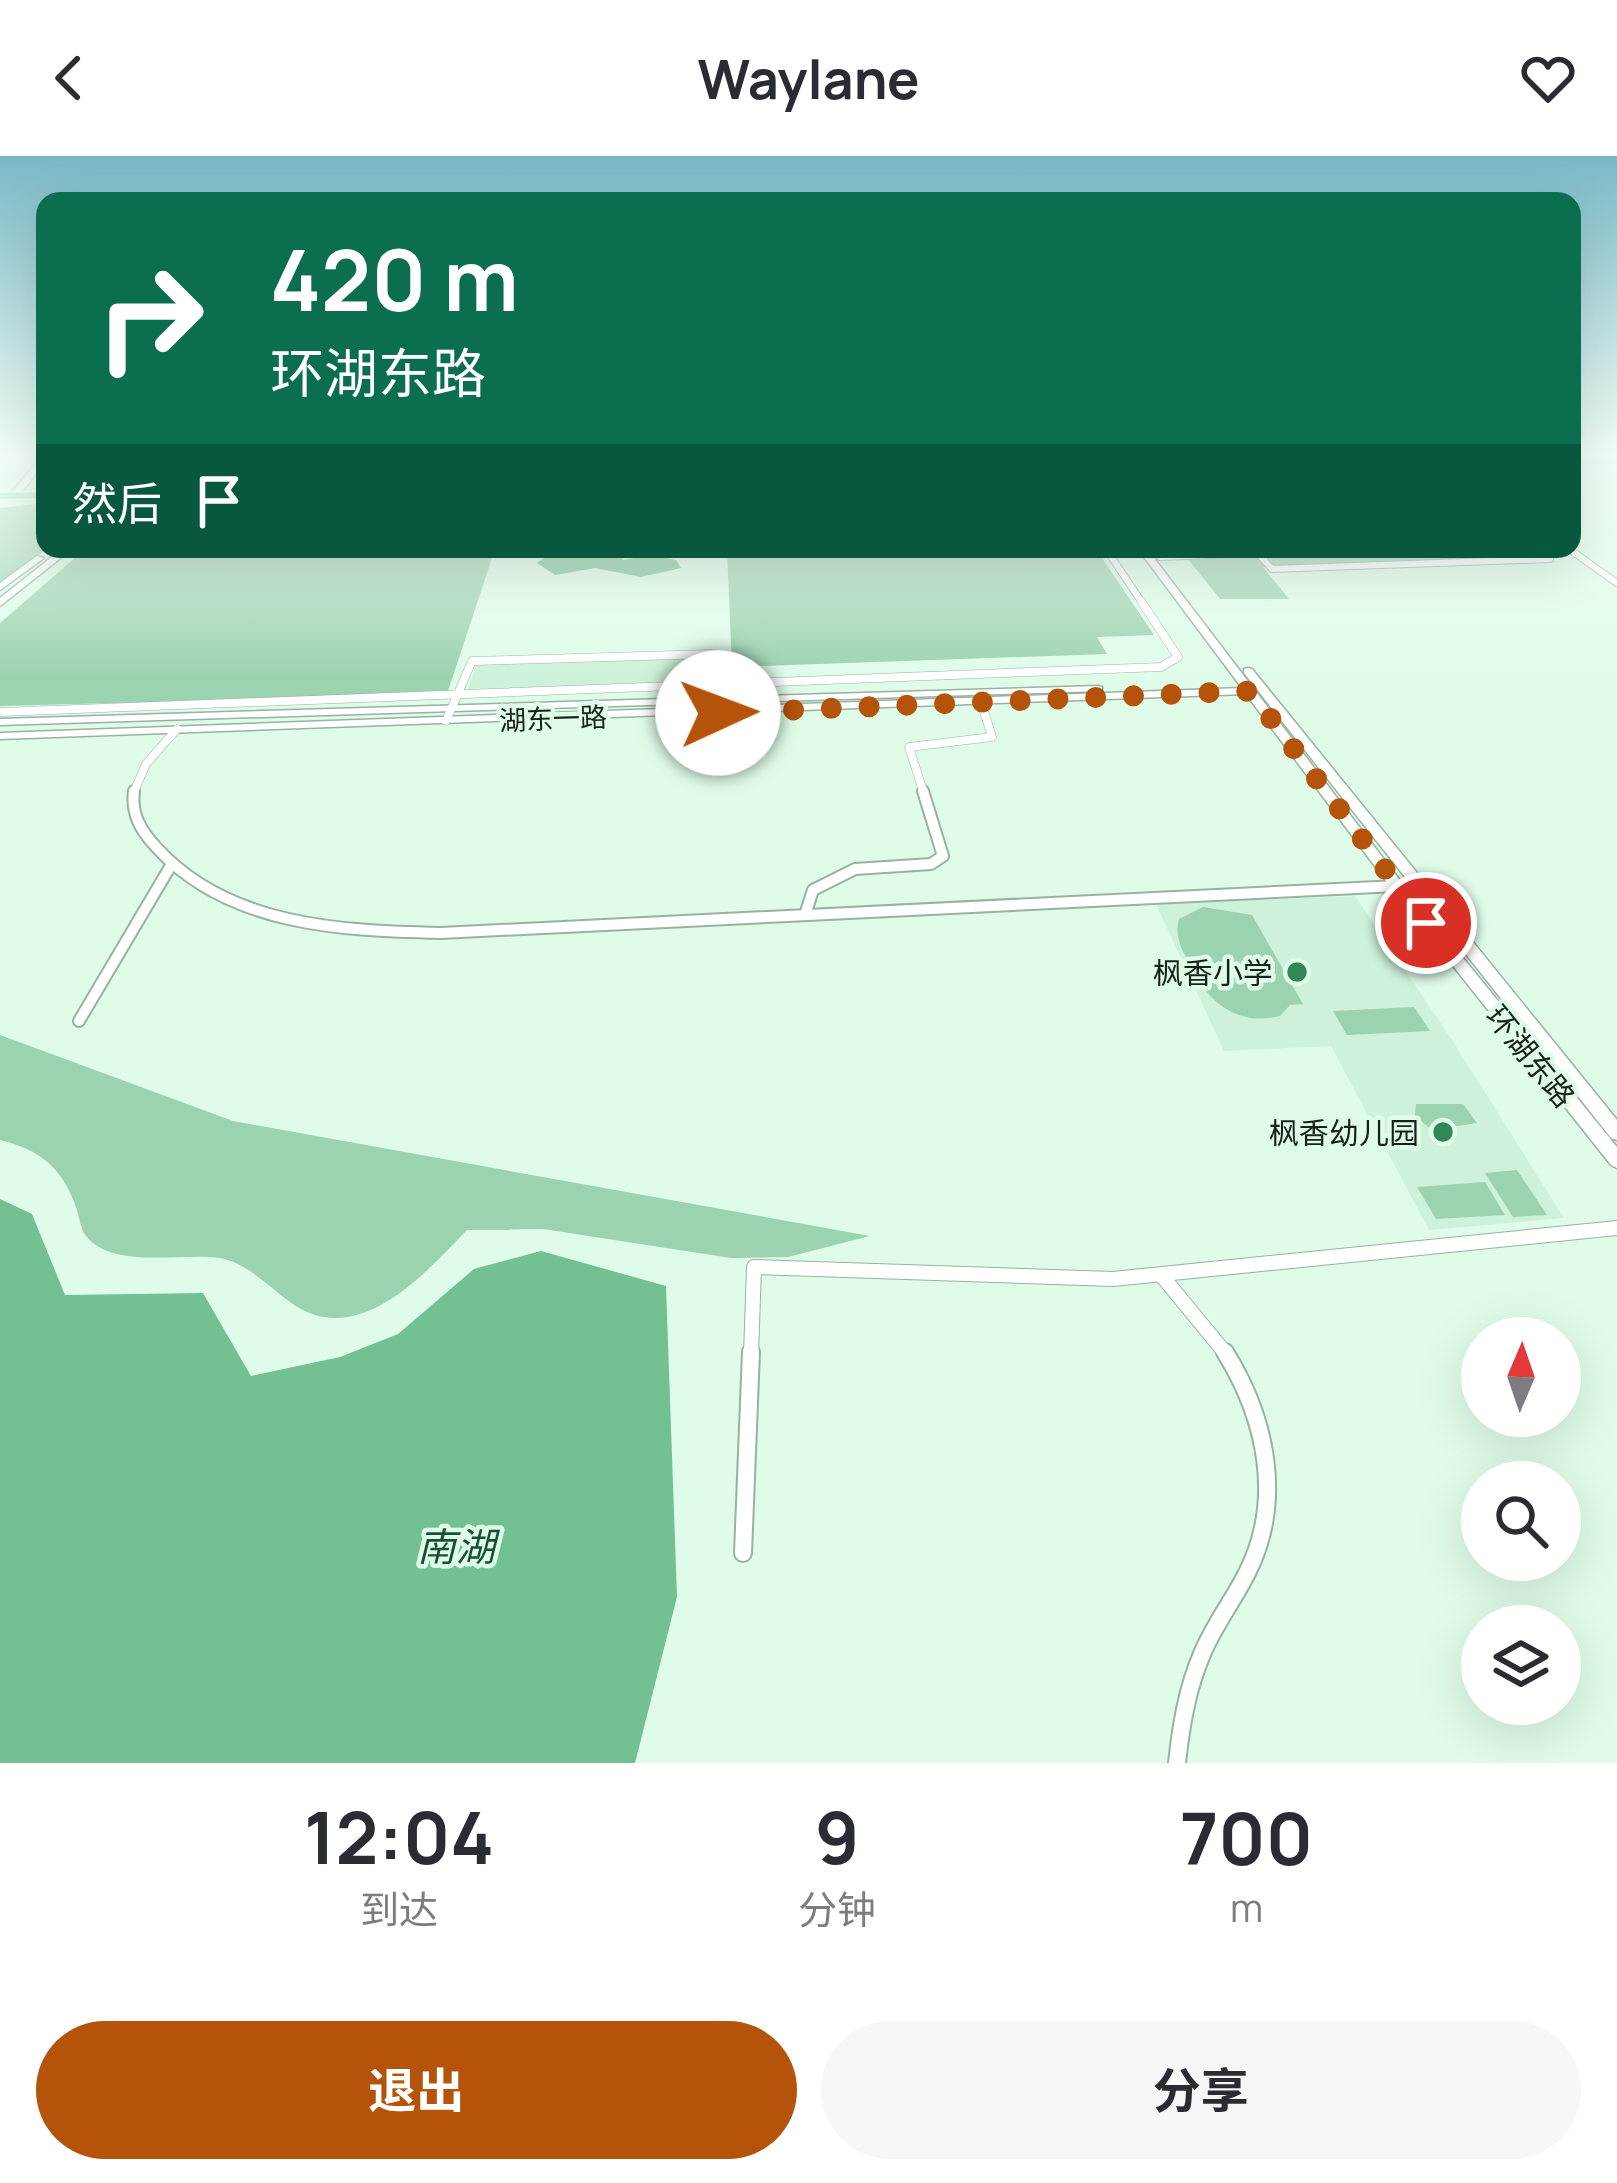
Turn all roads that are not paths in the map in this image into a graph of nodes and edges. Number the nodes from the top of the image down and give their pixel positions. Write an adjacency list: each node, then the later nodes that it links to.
1 (40, 558): 10 (main road)
2 (57, 558): 11 (main road)
3 (1112, 558): 13 (street)
4 (1149, 558): 12 (main road, 环湖东路)
5 (1160, 558): 24 (main road, 环湖东路)
6 (1262, 558): 7 (street)
7 (1549, 558)
8 (1581, 558): 9 (street)
9 (1617, 584)
10 (0, 587)
11 (0, 603)
12 (1247, 687): 13 (main road, 湖东一路); 14 (main road, 湖东一路); 21 (main road, 环湖东路)
13 (717, 701): 14 (main road, 湖东一路); 15 (main road, 湖东一路); 15 (street); 15 (street)
14 (982, 705): 22 (street)
15 (450, 708): 16 (street); 17 (main road, 湖东一路); 18 (main road, 湖东一路)
16 (0, 712)
17 (0, 722)
18 (178, 729): 19 (main road, 湖东一路); 20 (street)
19 (0, 736)
20 (170, 867): 22 (street); 23 (street)
21 (1396, 886): 22 (street); 25 (main road, 环湖东路)
22 (805, 915)
23 (79, 1021)
24 (1617, 1133)
25 (1617, 1160)
26 (1617, 1228): 27 (street)
27 (1162, 1276): 28 (street); 29 (street)
28 (743, 1553)
29 (1177, 1763)

